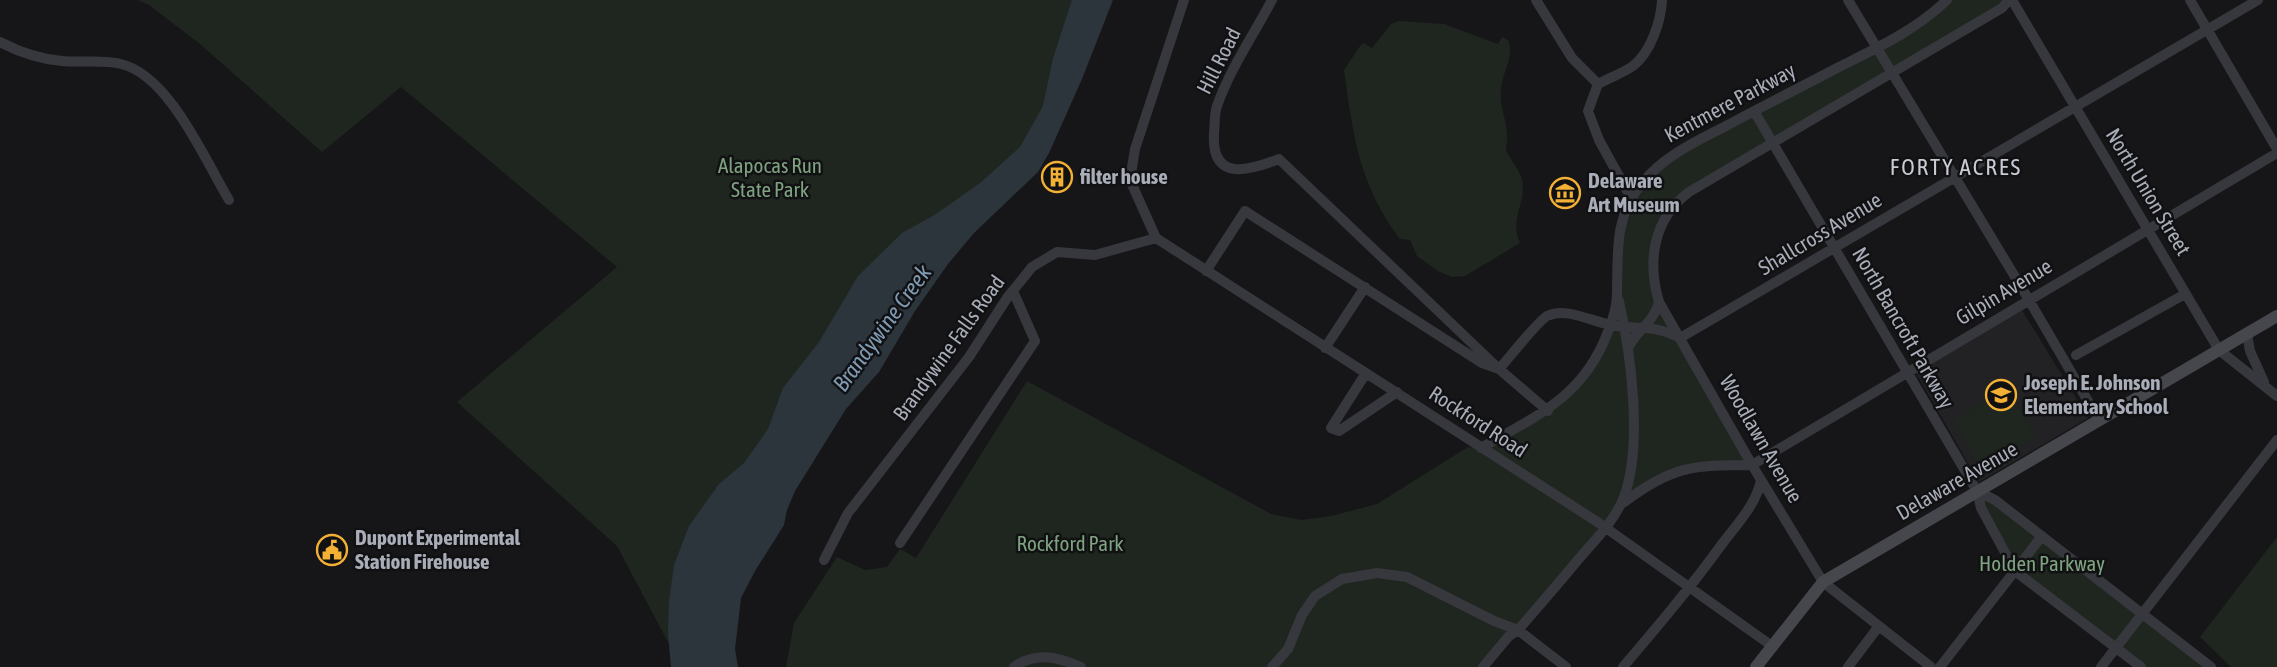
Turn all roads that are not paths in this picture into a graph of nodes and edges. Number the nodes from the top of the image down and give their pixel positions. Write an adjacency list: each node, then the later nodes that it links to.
1 (1184, 0): 23 (street)
2 (1272, 0): 42 (street, Hill Road)
3 (1536, 0): 14 (street)
4 (1662, 0): 14 (street)
5 (1848, 0): 12 (street)
6 (1947, 0): 12 (street, Kentmere Parkway)
7 (2010, 0): 13 (street); 15 (street, North Union Street)
8 (2190, 0): 10 (street)
9 (2258, 0): 10 (street, Shallcross Avenue)
10 (2208, 31): 15 (street, Shallcross Avenue); 18 (street)
11 (0, 42): 21 (street)
12 (1877, 48): 13 (street); 16 (street, Kentmere Parkway)
13 (1892, 72): 17 (street); 19 (street)
14 (1598, 83): 20 (street)
15 (2075, 106): 19 (street, Shallcross Avenue); 22 (street, North Union Street)
16 (1754, 111): 17 (street, North Bancroft Parkway); 20 (street, Kentmere Parkway)
17 (1773, 142): 24 (street, North Bancroft Parkway); 31 (street, Woodlawn Avenue)
18 (2277, 151): 22 (street, Gilpin Avenue)
19 (1955, 176): 24 (street, Shallcross Avenue); 30 (street)
20 (1631, 198): 28 (street, Kentmere Parkway)
21 (229, 201)
22 (2147, 229): 29 (street, North Union Street); 30 (street, Gilpin Avenue)
23 (1156, 238): 25 (street, Rockford Road); 27 (street, Brandywine Falls Road)
24 (1835, 248): 37 (street, Shallcross Avenue); 43 (street, North Bancroft Parkway)
25 (1206, 271): 26 (street); 38 (street, Rockford Road)
26 (1365, 287): 38 (street); 42 (street)
27 (1013, 291): 57 (street); 58 (street, Brandywine Falls Road)
28 (1617, 292): 33 (street, Kentmere Parkway); 35 (street)
29 (2185, 294): 40 (street, North Union Street); 41 (street)
30 (2029, 300): 43 (street, Gilpin Avenue); 48 (street)
31 (1659, 302): 34 (street); 37 (street, Woodlawn Avenue)
32 (2277, 316): 36 (street, Delaware Avenue)
33 (1611, 325): 35 (street); 42 (street); 47 (street, Kentmere Parkway)
34 (1646, 326): 35 (street); 37 (street); 39 (street)
35 (1625, 327): 39 (street)
36 (2247, 334): 40 (street, Delaware Avenue); 46 (street, North Union Street)
37 (1680, 338): 51 (street, Woodlawn Avenue)
38 (1325, 348): 44 (street, Rockford Road)
39 (1628, 348): 54 (street)
40 (2219, 350): 46 (street, North Union Street); 48 (street, Delaware Avenue)
41 (2076, 355)
42 (1499, 369): 47 (street)
43 (1907, 372): 51 (street, Gilpin Avenue); 53 (street, North Bancroft Parkway)
44 (1366, 373): 45 (street, Rockford Road); 45 (street)
45 (1397, 392): 50 (street, Rockford Road)
46 (2273, 392)
47 (1548, 411): 50 (street, Kentmere Parkway)
48 (2099, 420): 53 (street, Delaware Avenue)
49 (2277, 440): 62 (street)
50 (1481, 448): 55 (street, Rockford Road)
51 (1752, 465): 52 (street, Woodlawn Avenue); 54 (street)
52 (1761, 480): 60 (street, Woodlawn Avenue); 61 (street)
53 (1977, 491): 56 (street, North Bancroft Parkway); 59 (street, North Bancroft Parkway); 60 (street, Delaware Avenue)
54 (1619, 505): 55 (street)
55 (1606, 527): 61 (street, Rockford Road); 64 (street)
56 (2042, 536): 59 (street); 62 (street, North Bancroft Parkway)
57 (900, 543)
58 (824, 560)
59 (2015, 570): 66 (street, North Bancroft Parkway); 76 (street)
60 (1823, 582): 63 (street, Woodlawn Avenue); 65 (street, Delaware Avenue)
61 (1691, 586): 65 (street, Rockford Road); 72 (street)
62 (2143, 614): 66 (street); 79 (street, North Bancroft Parkway)
63 (1879, 626): 74 (street); 75 (street, Woodlawn Avenue)
64 (1518, 630): 69 (street); 70 (street); 71 (street)
65 (1772, 646): 73 (street, Delaware Avenue)
66 (2116, 648): 77 (street); 78 (street, North Bancroft Parkway)
67 (1014, 667): 68 (street)
68 (1081, 667)
69 (1272, 667)
70 (1483, 667)
71 (1566, 667)
72 (1623, 667)
73 (1756, 667)
74 (1847, 667)
75 (1931, 667)
76 (1940, 667)
77 (2101, 667)
78 (2141, 667)
79 (2211, 667)

